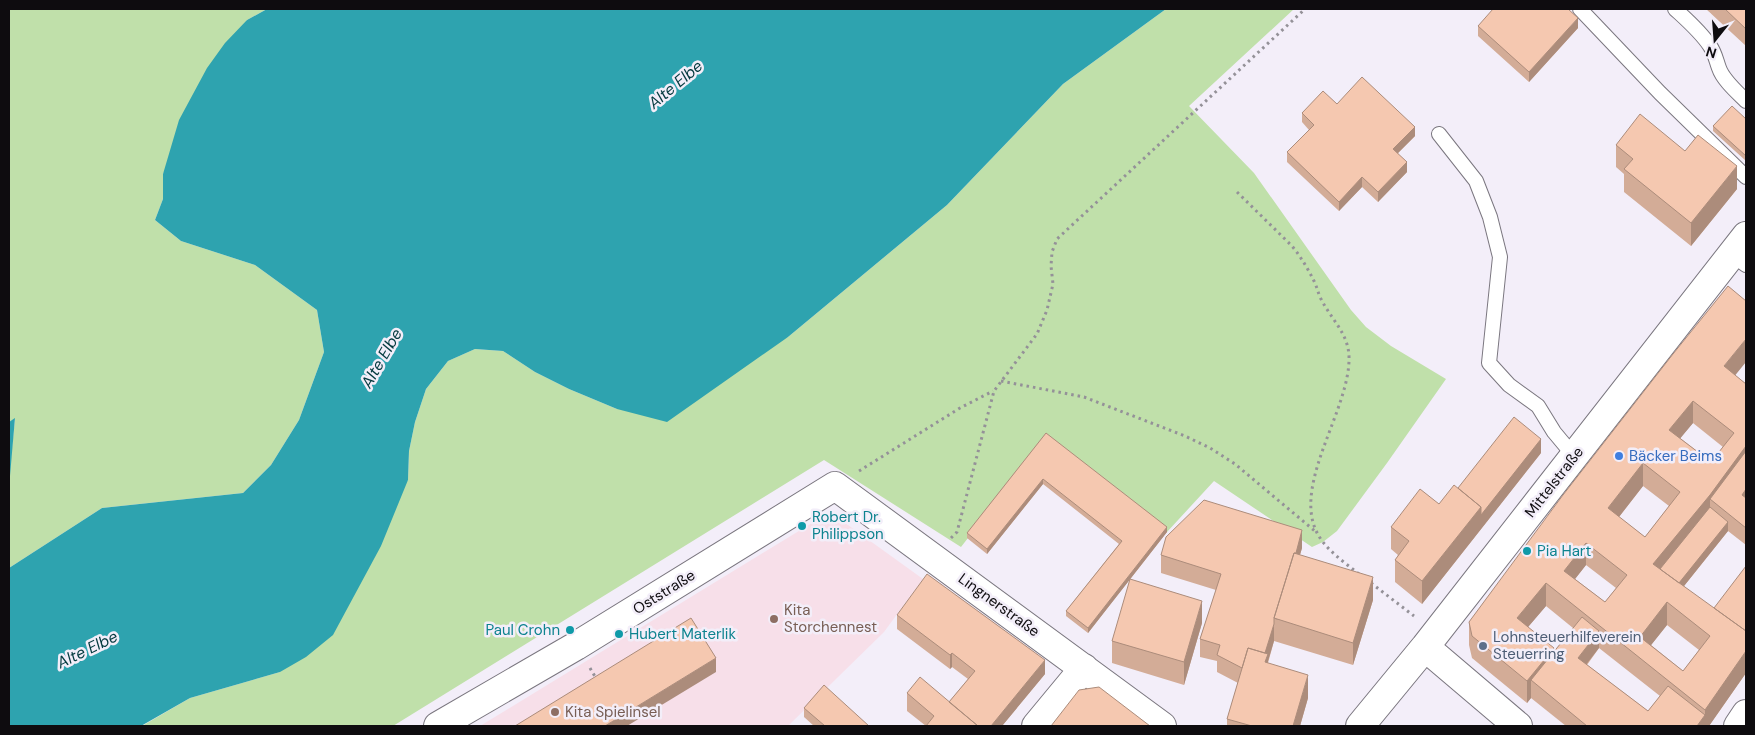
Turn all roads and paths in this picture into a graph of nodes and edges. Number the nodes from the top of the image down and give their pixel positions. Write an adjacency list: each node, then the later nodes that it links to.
1 (1305, 9): 9 (path)
2 (1580, 9): 6 (lane)
3 (1675, 9): 4 (lane)
4 (1746, 101)
5 (1439, 134): 11 (lane)
6 (1746, 177)
7 (1237, 192): 13 (path)
8 (1741, 252): 11 (street, Mittelstraße)
9 (1001, 381): 10 (path); 13 (path)
10 (994, 391): 12 (path); 14 (path)
11 (1574, 456): 15 (street, Mittelstraße)
12 (835, 486): 14 (street, Lingnerstraße); 18 (street, Oststraße)
13 (1317, 532): 15 (path)
14 (933, 556): 16 (street, Lingnerstraße)
15 (1431, 640): 21 (street, Mittelstraße); 22 (street)
16 (1084, 668): 19 (street); 20 (street, Lingnerstraße)
17 (1746, 714): 23 (street)
18 (438, 726)
19 (1036, 726)
20 (1162, 726)
21 (1360, 726)
22 (1518, 726)
23 (1738, 726)

